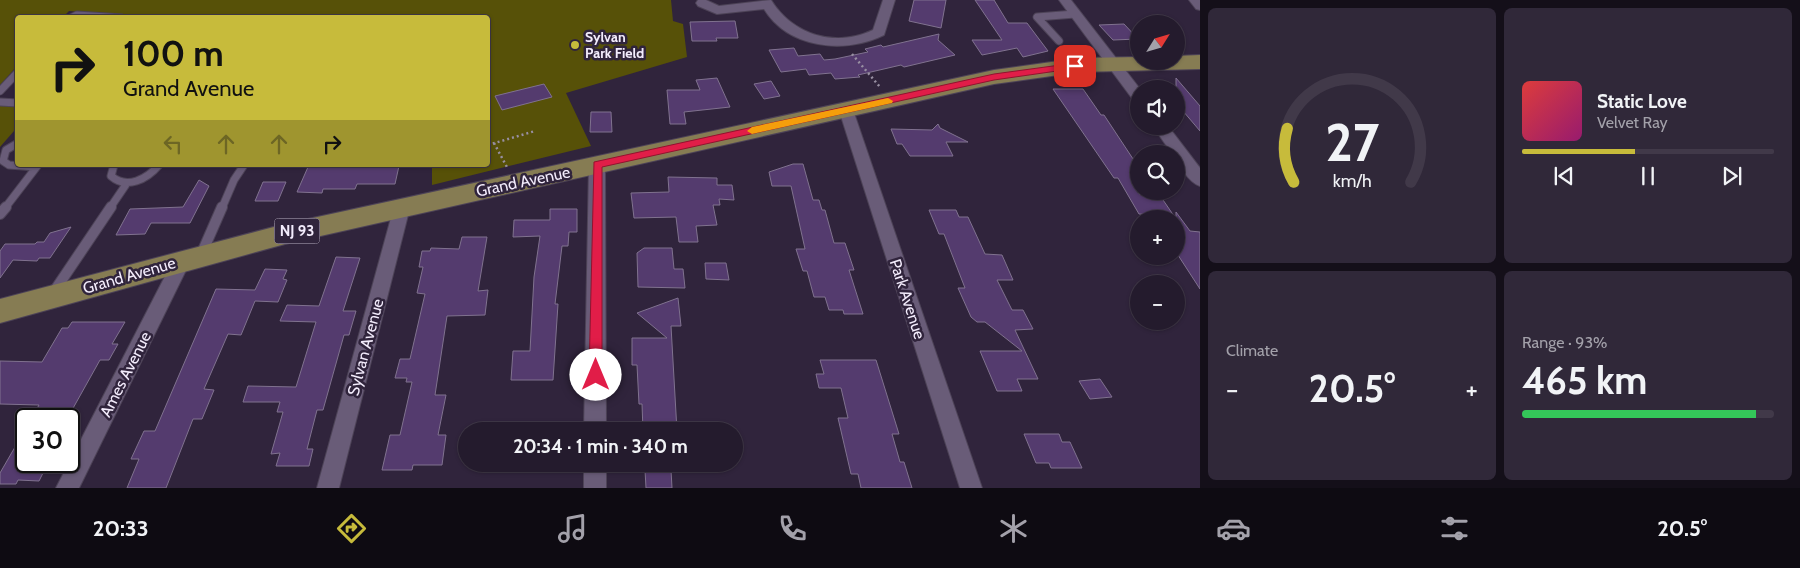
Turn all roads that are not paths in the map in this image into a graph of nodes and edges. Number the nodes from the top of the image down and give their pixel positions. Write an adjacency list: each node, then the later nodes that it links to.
1 (889, 0): 5 (street)
2 (1065, 0): 7 (street)
3 (1194, 0): 6 (street)
4 (702, 3): 5 (street)
5 (767, 3)
6 (1200, 6)
7 (1075, 14): 8 (lane); 10 (street)
8 (1059, 42)
9 (1200, 62): 10 (main road, Grand Avenue / NJ 93)
10 (1113, 63): 12 (street); 16 (main road, Grand Avenue / NJ 93)
11 (15, 75): 13 (lane)
12 (1130, 86)
13 (0, 90)
14 (0, 102): 15 (lane)
15 (15, 103)
16 (846, 110): 20 (main road, Grand Avenue / NJ 93); 37 (street, Park Avenue)
17 (1167, 135): 25 (street)
18 (15, 145): 19 (lane)
19 (15, 164)
20 (597, 165): 27 (main road, Grand Avenue / NJ 93); 32 (street)
21 (36, 167): 28 (lane)
22 (113, 167): 26 (lane)
23 (157, 167): 26 (lane)
24 (243, 167): 29 (lane)
25 (1200, 180)
26 (127, 183): 30 (lane)
27 (402, 207): 29 (main road, Grand Avenue / NJ 93); 35 (street, Sylvan Avenue)
28 (0, 214)
29 (192, 258): 30 (main road, Grand Avenue / NJ 93); 34 (street, Ames Avenue)
30 (50, 297): 31 (main road, Grand Avenue / NJ 93)
31 (0, 311)
32 (595, 422)
33 (595, 472): 36 (street)
34 (67, 488)
35 (328, 488)
36 (595, 488)
37 (971, 488)

